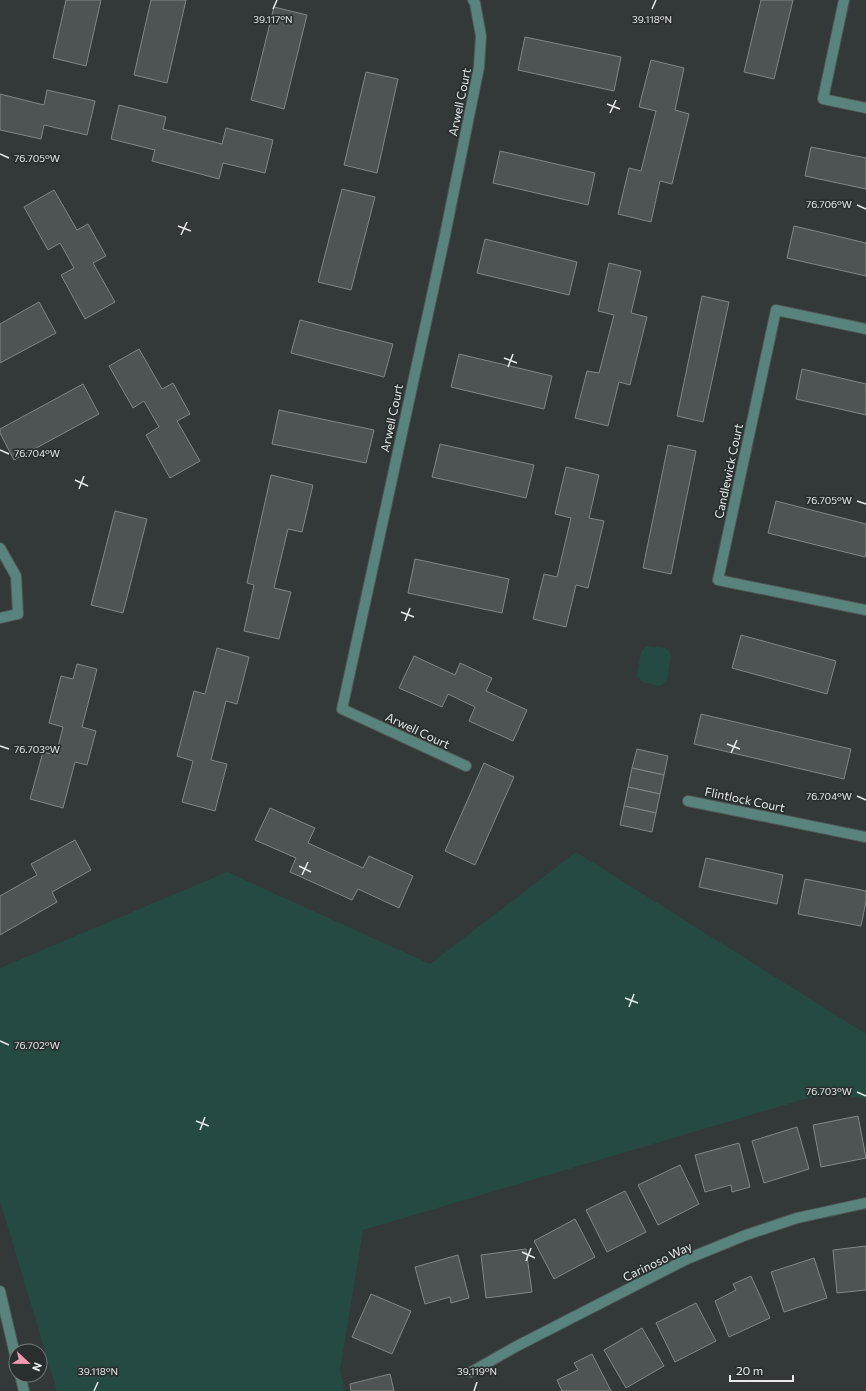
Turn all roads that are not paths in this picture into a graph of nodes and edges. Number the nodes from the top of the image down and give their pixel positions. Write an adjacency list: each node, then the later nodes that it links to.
1 (473, 0): 8 (street, Arwell Court)
2 (844, 0): 3 (street)
3 (866, 108)
4 (866, 329): 6 (street, Candlewick Court)
5 (0, 548): 7 (street)
6 (866, 610)
7 (0, 618)
8 (466, 766)
9 (688, 801): 10 (street, Flintlock Court)
10 (866, 837)
11 (866, 1202): 14 (street, Carinoso Way)
12 (0, 1291): 13 (street)
13 (12, 1343)
14 (471, 1372)

